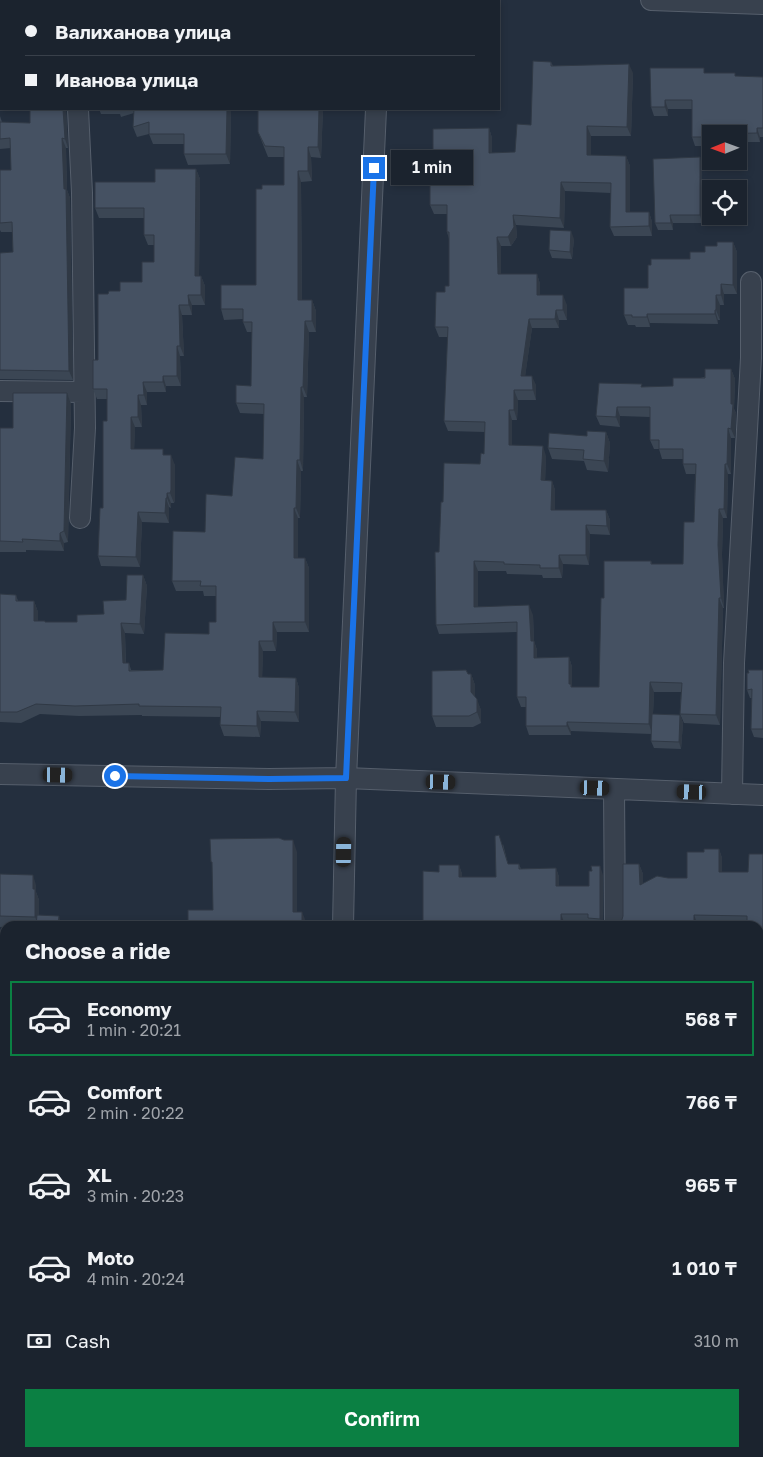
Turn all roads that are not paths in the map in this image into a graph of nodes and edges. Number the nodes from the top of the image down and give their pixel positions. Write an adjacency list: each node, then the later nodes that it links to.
1 (651, 0): 2 (street)
2 (763, 4)
3 (78, 110): 7 (street)
4 (376, 110): 10 (street)
5 (751, 282): 12 (street)
6 (0, 391): 7 (street)
7 (84, 392): 8 (street)
8 (80, 518)
9 (0, 774): 10 (street)
10 (346, 778): 11 (street); 14 (street)
11 (614, 789): 12 (street); 15 (street)
12 (732, 794): 13 (street)
13 (763, 795)
14 (343, 921)
15 (615, 921)

